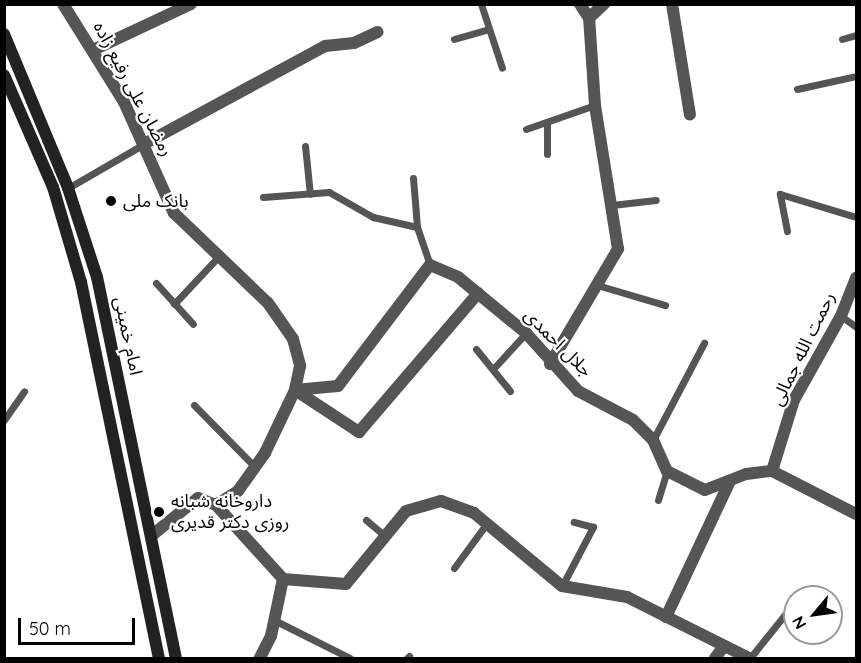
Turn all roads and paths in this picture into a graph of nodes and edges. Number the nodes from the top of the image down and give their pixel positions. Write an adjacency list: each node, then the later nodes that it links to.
1 (63, 4): 14 (street, رمضان علی رفیع زاده)
2 (191, 4): 14 (street)
3 (481, 4): 8 (lane)
4 (580, 4): 7 (street)
5 (604, 4): 7 (street)
6 (672, 4): 20 (street)
7 (589, 18): 19 (street)
8 (489, 29): 12 (lane); 15 (lane)
9 (378, 32): 23 (street)
10 (4, 34): 27 (main road, امام خمینی)
11 (856, 35): 13 (lane)
12 (454, 39)
13 (842, 39)
14 (93, 50): 23 (street, رمضان علی رفیع زاده)
15 (502, 68)
16 (4, 75): 76 (main road, امام خمینی)
17 (856, 76): 18 (lane)
18 (797, 89)
19 (595, 105): 21 (lane); 31 (street)
20 (690, 115)
21 (547, 122): 22 (lane); 25 (lane)
22 (526, 129)
23 (144, 144): 27 (lane); 35 (street, رمضان علی رفیع زاده)
24 (305, 146): 28 (lane)
25 (547, 154)
26 (413, 178): 33 (lane)
27 (68, 188): 67 (main road, امام خمینی)
28 (310, 194): 29 (lane); 33 (lane)
29 (263, 197)
30 (656, 200): 31 (lane)
31 (612, 205): 39 (street)
32 (856, 217): 34 (lane)
33 (417, 227): 36 (lane)
34 (787, 231)
35 (218, 257): 41 (lane); 51 (street, رمضان علی رفیع زاده)
36 (430, 265): 40 (street, جلال احمدی); 51 (street)
37 (856, 281): 43 (street, رحمت الله جمالی)
38 (156, 284): 41 (lane)
39 (597, 285): 42 (lane); 49 (street)
40 (478, 293): 46 (street, جلال احمدی); 51 (street)
41 (174, 304): 44 (lane)
42 (665, 305)
43 (841, 316): 45 (lane); 59 (street, رحمت الله جمالی)
44 (193, 324)
45 (856, 327)
46 (526, 333): 49 (street, جلال احمدی); 50 (lane)
47 (704, 343): 56 (lane)
48 (476, 349): 50 (lane)
49 (550, 364): 56 (street, جلال احمدی)
50 (493, 369): 52 (lane)
51 (295, 390): 57 (street, رمضان علی رفیع زاده)
52 (510, 391)
53 (24, 392): 55 (lane)
54 (194, 405): 57 (lane)
55 (4, 420)
56 (653, 440): 58 (street, جلال احمدی)
57 (255, 467): 62 (street, رمضان علی رفیع زاده)
58 (667, 471): 60 (street); 61 (lane)
59 (772, 471): 60 (street); 63 (street)
60 (729, 483): 72 (street)
61 (658, 500)
62 (216, 505): 67 (street); 70 (street)
63 (856, 514)
64 (366, 520): 68 (lane)
65 (574, 522): 71 (lane)
66 (487, 523): 68 (street); 69 (lane); 71 (street)
67 (151, 536): 77 (main road, امام خمینی)
68 (385, 536): 70 (street)
69 (454, 568)
70 (283, 579): 74 (street)
71 (562, 586): 72 (street)
72 (666, 617): 75 (street)
73 (783, 617): 81 (lane)
74 (274, 620): 78 (street); 79 (lane)
75 (724, 646): 80 (street); 81 (street)
76 (159, 658)
77 (176, 658)
78 (260, 658)
79 (350, 658)
80 (715, 658)
81 (750, 658)

